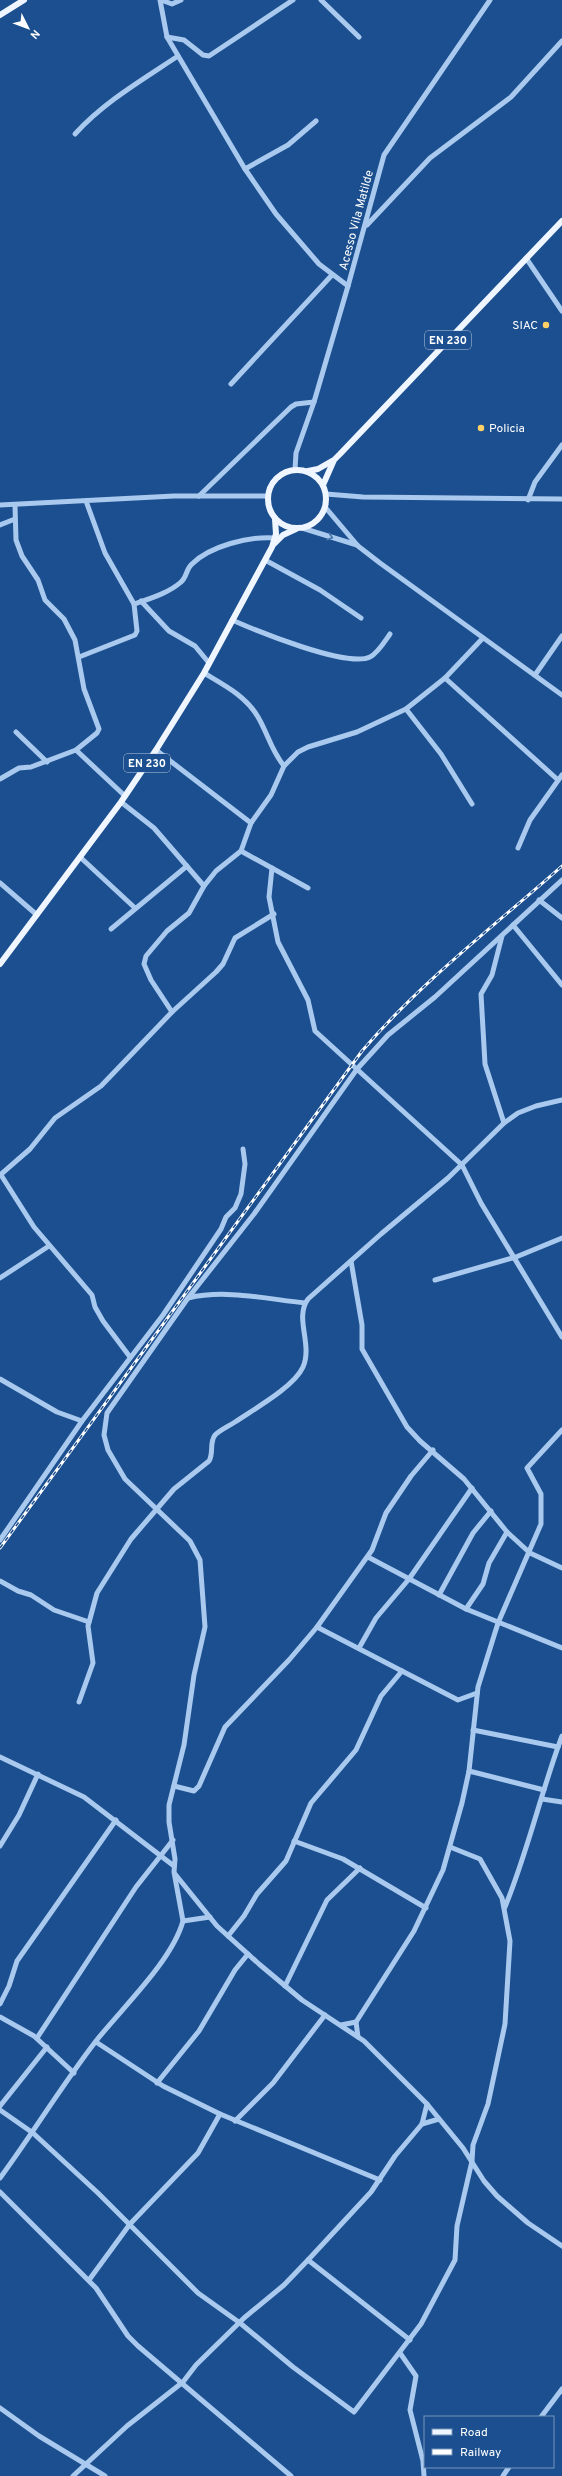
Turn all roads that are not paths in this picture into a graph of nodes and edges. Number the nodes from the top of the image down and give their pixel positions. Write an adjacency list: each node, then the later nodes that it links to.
1 (24, 0): 7 (main road)
2 (160, 0): 3 (street); 8 (street)
3 (181, 0)
4 (293, 0): 8 (street)
5 (321, 0): 9 (street)
6 (490, 0): 16 (street, Acesso Vila Matilde)
7 (0, 15)
8 (168, 37): 11 (street)
9 (358, 37)
10 (562, 41): 16 (street)
11 (178, 56): 13 (street); 14 (street)
12 (316, 121): 14 (street)
13 (75, 134)
14 (245, 169): 18 (street)
15 (562, 221): 17 (main road, EN 230)
16 (366, 225): 19 (street, Acesso Vila Matilde)
17 (526, 258): 20 (street); 24 (main road, EN 230)
18 (332, 275): 19 (street); 21 (street)
19 (348, 286): 22 (street, Acesso Vila Matilde)
20 (562, 311)
21 (231, 384)
22 (314, 402): 25 (street, Acesso Vila Matilde); 29 (street)
23 (562, 445): 32 (street)
24 (334, 460): 26 (main road, EN 230); 27 (main road, EN 230)
25 (295, 470): 26 (main road); 30 (main road)
26 (308, 472): 27 (main road)
27 (323, 485): 28 (main road)
28 (326, 494): 32 (street); 36 (main road)
29 (199, 496): 30 (street); 33 (street)
30 (267, 496): 38 (main road)
31 (562, 499): 32 (street)
32 (528, 500)
33 (86, 501): 35 (street); 46 (street)
34 (0, 506): 35 (street)
35 (15, 506): 37 (street)
36 (326, 506): 40 (main road); 42 (street)
37 (15, 519): 39 (street); 52 (street)
38 (275, 519): 40 (main road); 41 (main road, EN 230)
39 (0, 525)
40 (300, 528): 42 (street, one-way to 42); 43 (main road, EN 230)
41 (275, 538): 43 (main road, EN 230); 45 (street)
42 (358, 546): 51 (street)
43 (272, 547): 44 (main road, EN 230)
44 (265, 560): 47 (street); 48 (main road, EN 230)
45 (141, 601): 46 (street); 53 (street)
46 (134, 604): 52 (street)
47 (360, 618)
48 (232, 620): 49 (street); 53 (main road, EN 230)
49 (390, 634)
50 (562, 636): 55 (street)
51 (483, 638): 55 (street); 56 (street)
52 (79, 657): 60 (street)
53 (209, 664): 54 (main road, EN 230)
54 (204, 673): 61 (main road, EN 230); 63 (street)
55 (535, 675): 57 (street)
56 (445, 678): 58 (street); 66 (street)
57 (562, 695)
58 (406, 709): 63 (street); 69 (street)
59 (16, 732): 62 (street)
60 (76, 750): 62 (street); 67 (street)
61 (156, 750): 67 (main road, EN 230); 70 (street)
62 (47, 762): 65 (street)
63 (284, 766): 70 (street)
64 (562, 775): 66 (street)
65 (0, 779)
66 (558, 780): 71 (street)
67 (125, 796): 68 (main road, EN 230)
68 (121, 802): 73 (main road, EN 230); 74 (street)
69 (472, 804)
70 (251, 823): 72 (street)
71 (518, 848)
72 (240, 851): 75 (street); 78 (street)
73 (80, 857): 81 (street); 82 (main road, EN 230)
74 (187, 866): 78 (street); 81 (street)
75 (272, 868): 79 (street); 83 (street)
76 (562, 880): 80 (street)
77 (0, 883): 82 (street)
78 (204, 886): 90 (street)
79 (308, 888)
80 (539, 900): 84 (street); 85 (street)
81 (135, 908): 86 (street)
82 (37, 914): 88 (main road, EN 230)
83 (274, 914): 90 (street); 91 (street)
84 (562, 918)
85 (513, 925): 87 (street); 89 (street)
86 (110, 929)
87 (502, 935): 91 (street); 93 (street)
88 (0, 964)
89 (562, 985)
90 (172, 1012): 96 (street)
91 (357, 1069): 95 (street); 103 (street)
92 (562, 1100): 93 (street)
93 (504, 1123): 95 (street)
94 (243, 1149): 106 (street)
95 (462, 1165): 99 (street); 100 (street)
96 (0, 1175): 98 (street)
97 (562, 1238): 99 (street)
98 (48, 1246): 101 (street); 106 (street)
99 (516, 1257): 102 (street); 105 (street)
100 (351, 1260): 104 (street); 110 (street)
101 (0, 1278)
102 (435, 1280)
103 (188, 1298): 104 (street); 112 (street)
104 (305, 1303): 112 (street)
105 (562, 1337)
106 (130, 1357): 108 (street)
107 (0, 1379): 108 (street)
108 (82, 1421): 115 (street)
109 (562, 1430): 116 (street)
110 (433, 1450): 111 (street); 117 (street)
111 (472, 1488): 113 (street); 119 (street)
112 (157, 1510): 123 (street); 137 (street)
113 (491, 1511): 114 (street); 121 (street)
114 (507, 1532): 116 (street); 122 (street)
115 (0, 1540)
116 (530, 1553): 118 (street); 124 (street)
117 (368, 1557): 119 (street); 125 (street)
118 (562, 1568)
119 (409, 1578): 121 (street); 126 (street)
120 (0, 1581): 123 (street)
121 (439, 1595): 122 (street)
122 (466, 1609): 124 (street)
123 (89, 1622): 130 (street)
124 (498, 1623): 127 (street); 129 (street)
125 (317, 1627): 126 (street); 137 (street)
126 (359, 1648): 128 (street)
127 (562, 1648)
128 (402, 1671): 129 (street); 143 (street)
129 (477, 1693): 131 (street)
130 (79, 1702)
131 (473, 1730): 133 (street); 135 (street)
132 (562, 1736): 133 (street)
133 (558, 1747): 138 (street)
134 (0, 1756): 136 (street)
135 (469, 1771): 138 (street); 145 (street)
136 (38, 1774): 141 (street); 144 (street)
137 (174, 1786): 142 (street)
138 (544, 1790): 139 (street)
139 (542, 1799): 140 (street); 151 (street)
140 (562, 1802)
141 (116, 1820): 146 (street); 157 (street)
142 (173, 1840): 146 (street); 147 (street)
143 (294, 1841): 148 (street); 154 (street)
144 (0, 1846)
145 (450, 1847): 150 (street); 151 (street)
146 (160, 1856): 147 (street); 163 (street)
147 (174, 1866): 149 (street)
148 (360, 1868): 150 (street); 156 (street)
149 (174, 1872): 152 (street); 153 (street)
150 (426, 1908): 160 (street)
151 (505, 1908): 176 (street)
152 (210, 1917): 153 (street); 154 (street)
153 (182, 1921): 164 (street)
154 (228, 1936): 155 (street)
155 (248, 1954): 156 (street); 167 (street)
156 (285, 1986): 158 (street)
157 (0, 2004)
158 (325, 2015): 161 (street); 173 (street)
159 (0, 2017): 163 (street)
160 (356, 2022): 161 (street); 162 (street)
161 (341, 2025): 162 (street)
162 (358, 2037): 168 (street)
163 (37, 2038): 165 (street)
164 (96, 2042): 166 (street); 167 (street)
165 (47, 2047): 166 (street); 169 (street)
166 (74, 2073): 175 (street)
167 (157, 2083): 171 (street)
168 (427, 2104): 172 (street); 174 (street)
169 (0, 2106)
170 (0, 2110): 175 (street)
171 (220, 2114): 173 (street); 180 (street)
172 (439, 2119): 174 (street); 176 (street)
173 (235, 2121): 178 (street)
174 (422, 2124): 178 (street)
175 (33, 2133): 177 (street); 180 (street)
176 (472, 2161): 181 (street); 185 (street)
177 (0, 2178)
178 (380, 2180): 182 (street)
179 (0, 2192): 183 (street)
180 (130, 2224): 183 (street); 184 (street)
181 (562, 2246)
182 (308, 2260): 184 (street); 185 (street)
183 (89, 2280): 187 (street)
184 (240, 2323): 186 (street); 187 (street)
185 (410, 2340): 186 (street)
186 (400, 2353): 195 (street)
187 (183, 2382): 191 (street); 194 (street)
188 (562, 2389): 190 (street)
189 (0, 2408): 191 (street)
190 (542, 2416)
191 (87, 2464): 192 (street); 193 (street)
192 (73, 2476)
193 (105, 2476)
194 (291, 2476)
195 (424, 2476)

